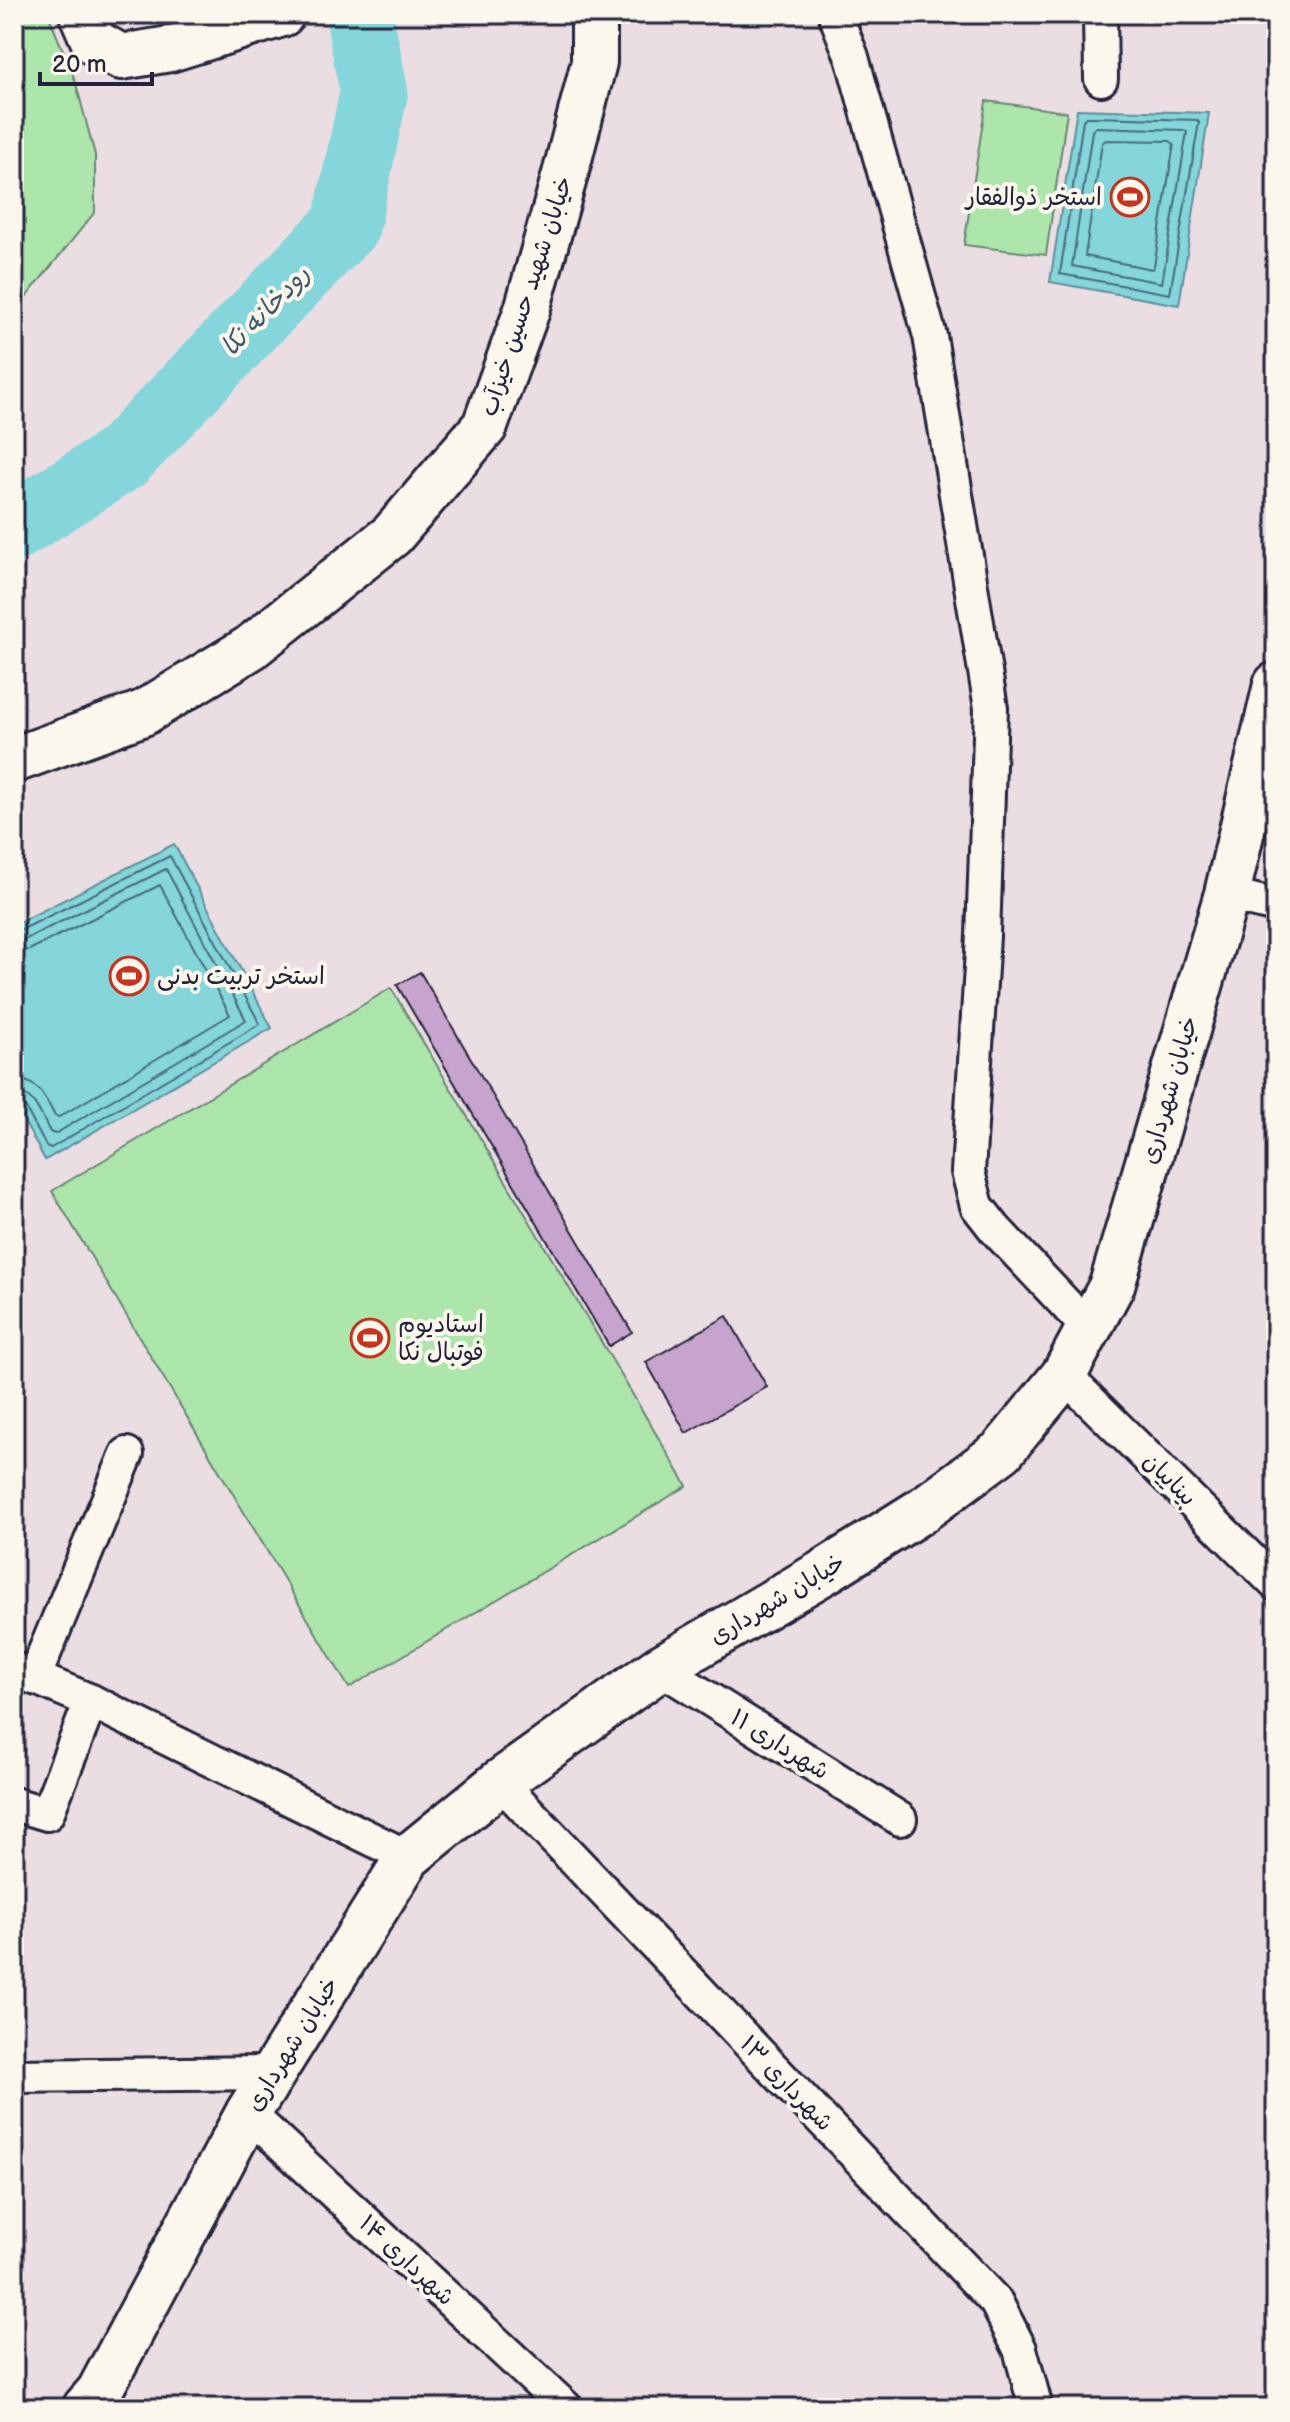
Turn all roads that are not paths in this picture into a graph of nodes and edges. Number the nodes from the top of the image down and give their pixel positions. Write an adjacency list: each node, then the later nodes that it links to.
1 (82, 14): 2 (street)
2 (282, 14)
3 (594, 14): 8 (street, خیابان شهید حسین خیزآب)
4 (835, 14): 11 (street)
5 (1100, 14): 6 (street)
6 (1101, 79)
7 (1276, 685): 9 (street, خیابان شهرداری)
8 (14, 760)
9 (1227, 894): 10 (street); 11 (street, خیابان شهرداری)
10 (1276, 906)
11 (1089, 1329): 12 (street, خیابان شهرداری)
12 (1064, 1375): 14 (street, بیناییان); 15 (street, خیابان شهرداری)
13 (127, 1454): 16 (street)
14 (1276, 1584)
15 (660, 1668): 18 (street, خیابان شهرداری); 20 (street, شهرداری ۱۱)
16 (24, 1674): 17 (street)
17 (91, 1701): 19 (street); 21 (street)
18 (500, 1782): 21 (street, خیابان شهرداری); 27 (street, شهرداری ۱۳)
19 (14, 1804)
20 (900, 1819)
21 (408, 1857): 22 (street, خیابان شهرداری)
22 (274, 2073): 23 (street); 24 (street, خیابان شهرداری)
23 (14, 2076)
24 (248, 2113): 25 (street, خیابان شهرداری); 26 (street, شهرداری ۱۴)
25 (85, 2408)
26 (566, 2408)
27 (1036, 2408)

